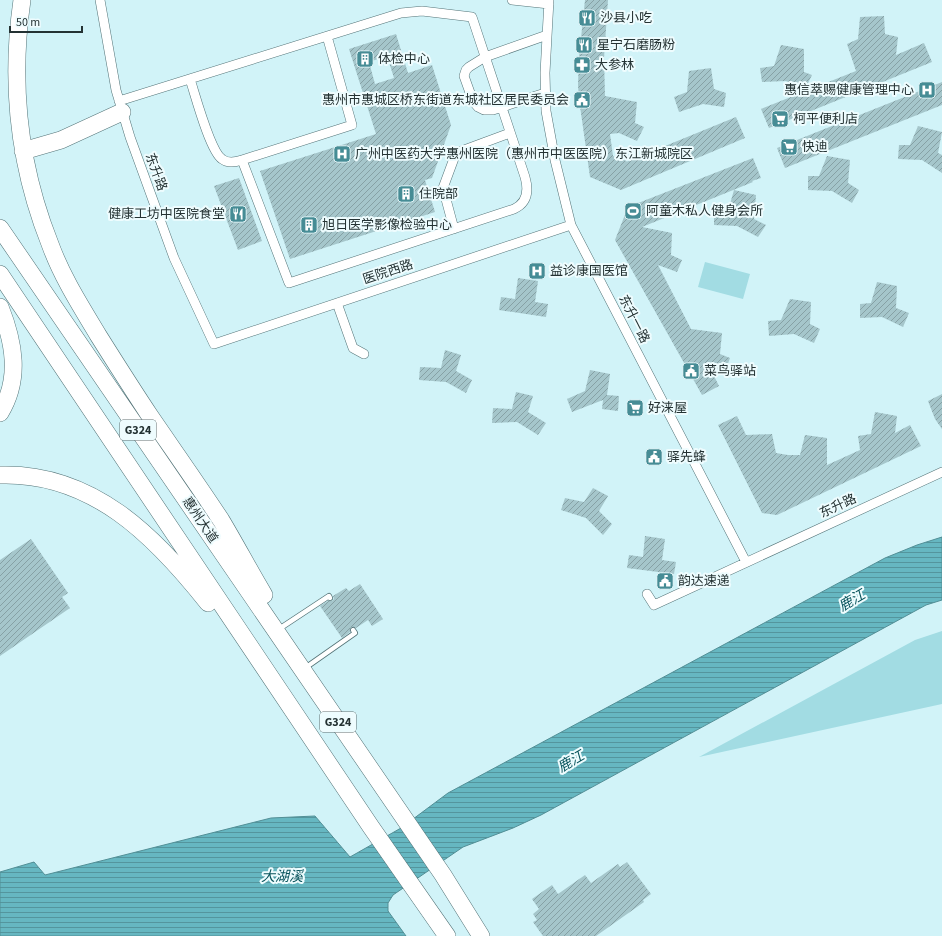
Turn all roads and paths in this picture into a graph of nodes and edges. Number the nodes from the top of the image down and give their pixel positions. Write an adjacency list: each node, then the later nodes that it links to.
1 (22, 0): 13 (highway)
2 (100, 0): 10 (street, 东升路)
3 (512, 0): 4 (street)
4 (549, 2): 5 (street, 东升一路)
5 (547, 35): 7 (street); 9 (street, 东升一路)
6 (327, 36): 7 (street); 8 (street); 14 (street)
7 (485, 56): 11 (street); 11 (street)
8 (190, 79): 10 (street); 14 (street)
9 (545, 93): 11 (street); 15 (street, 东升一路)
10 (121, 107): 13 (highway); 21 (street, 东升路)
11 (502, 107): 12 (street)
12 (510, 133): 17 (street); 17 (street)
13 (23, 151): 30 (highway)
14 (242, 160): 17 (street)
15 (571, 225): 19 (street, 医院西路); 26 (street, 东升一路)
16 (0, 228): 30 (highway, 惠州大道 / G324)
17 (454, 229)
18 (0, 274): 31 (highway, G324)
19 (337, 303): 21 (street, 医院西路); 22 (street)
20 (0, 308): 23 (highway)
21 (214, 344)
22 (364, 354)
23 (0, 413)
24 (942, 472): 26 (street, 东升路)
25 (0, 475): 31 (highway)
26 (746, 562): 27 (street, 东升路)
27 (647, 594)
28 (330, 598): 30 (lane)
29 (353, 630): 32 (lane)
30 (276, 631): 32 (highway, 惠州大道 / G324)
31 (255, 655): 33 (highway, G324)
32 (302, 670): 34 (highway, 惠州大道 / G324)
33 (447, 936)
34 (481, 936)

